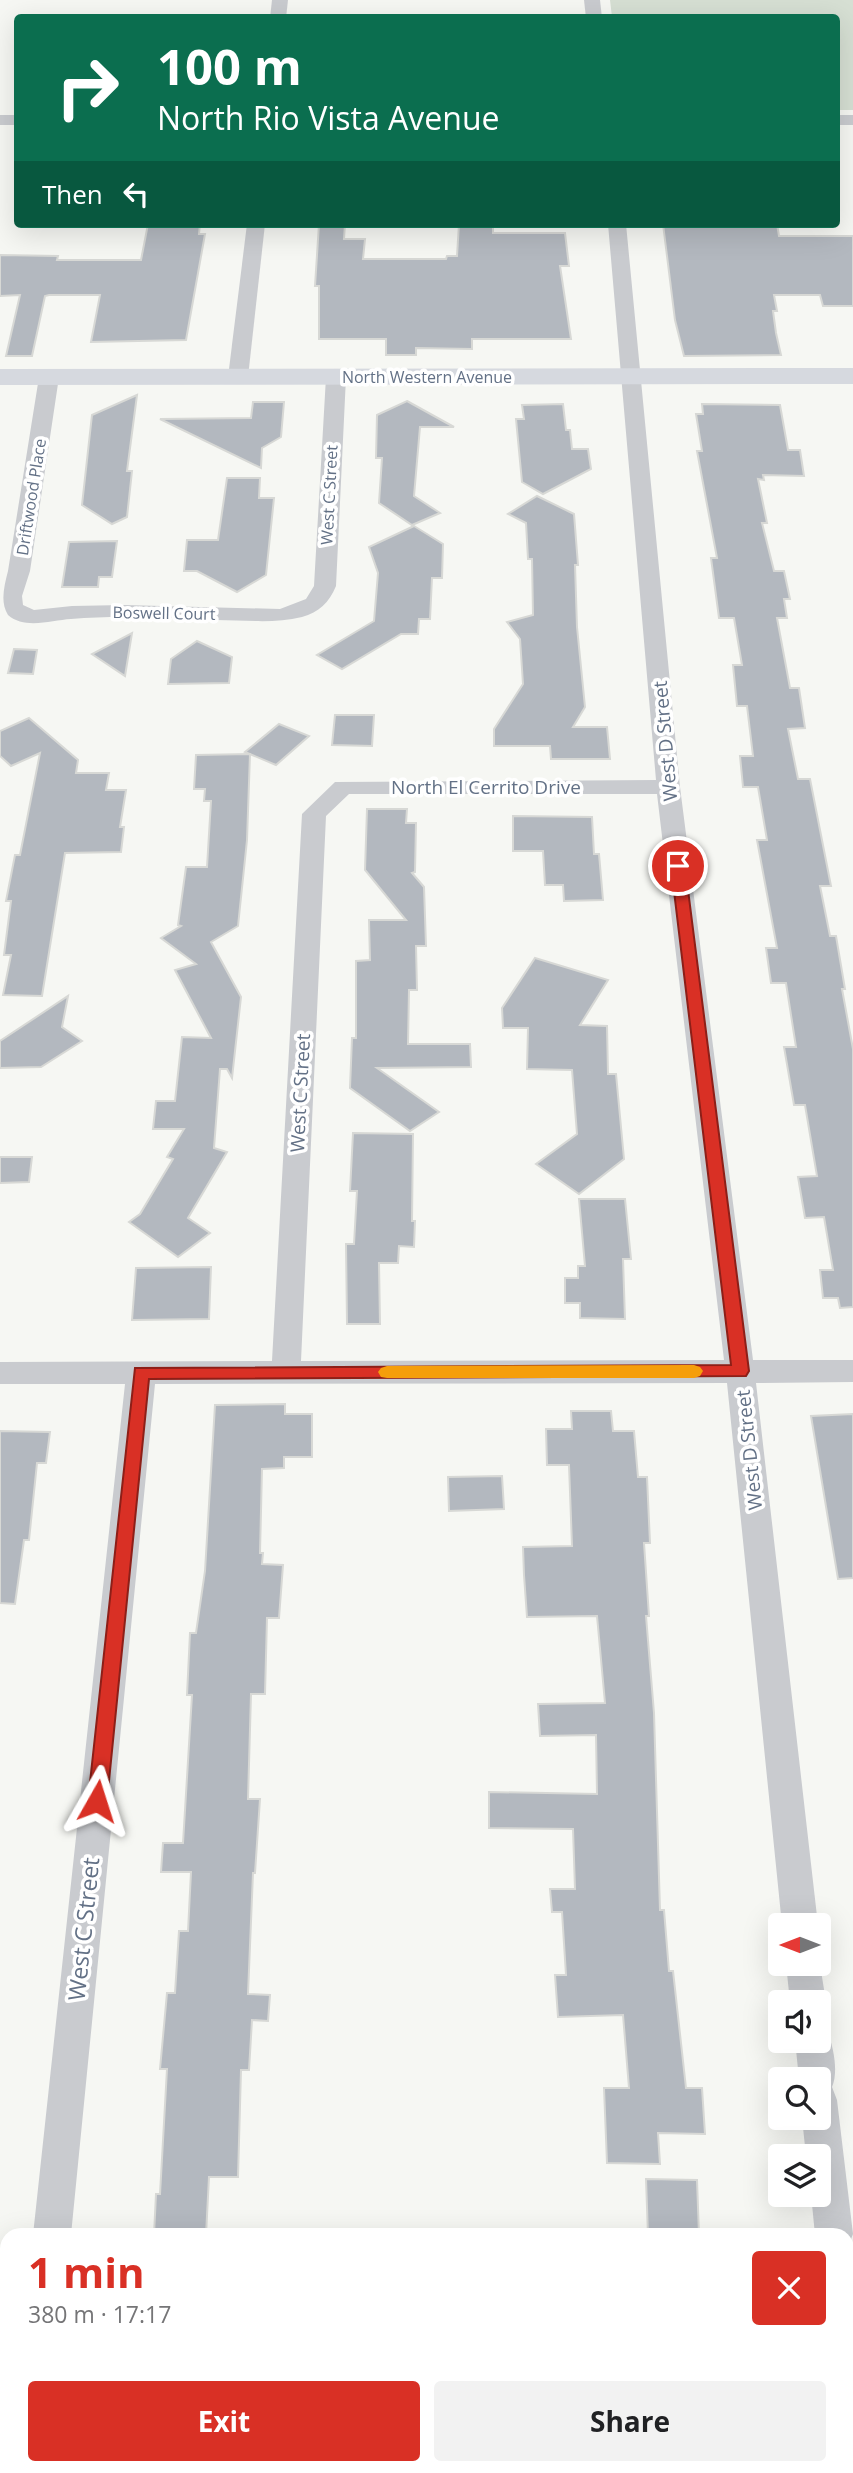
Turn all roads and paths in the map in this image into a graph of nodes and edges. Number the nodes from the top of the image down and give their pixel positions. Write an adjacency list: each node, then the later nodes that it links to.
1 (256, 228): 6 (street)
2 (617, 228): 8 (street, West D Street)
3 (853, 376): 8 (main road, North Western Avenue)
4 (0, 377): 5 (main road, North Western Avenue)
5 (49, 377): 6 (main road, North Western Avenue); 10 (street, Driftwood Place)
6 (238, 377): 7 (main road, North Western Avenue)
7 (336, 377): 8 (main road, North Western Avenue); 9 (street, West C Street)
8 (634, 378): 11 (street, West D Street)
9 (311, 607): 10 (street, Boswell Court)
10 (17, 612)
11 (668, 787): 12 (street, North El Cerrito Drive); 13 (street, West D Street)
12 (314, 814): 15 (street, West C Street)
13 (740, 1371): 14 (street); 15 (street); 18 (street, West D Street)
14 (853, 1371)
15 (286, 1372): 17 (street)
16 (0, 1373): 17 (street)
17 (141, 1373): 20 (street, West C Street)
18 (799, 1913)
19 (822, 2130): 21 (street)
20 (53, 2228)
21 (833, 2228)

